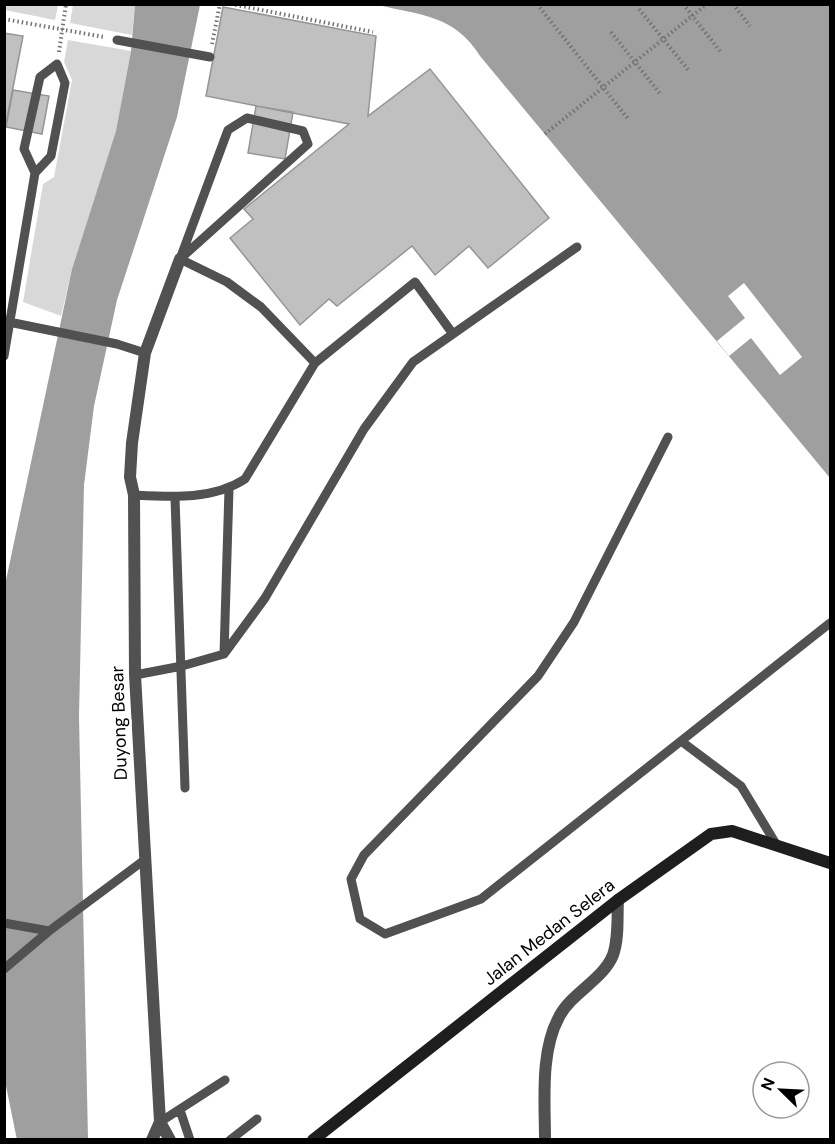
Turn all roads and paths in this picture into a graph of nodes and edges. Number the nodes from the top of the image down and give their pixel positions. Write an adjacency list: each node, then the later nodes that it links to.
1 (66, 4): 12 (path)
2 (220, 4): 18 (path)
3 (231, 4): 13 (path)
4 (537, 4): 22 (path)
5 (683, 4): 9 (path)
6 (707, 4): 9 (path)
7 (733, 4): 11 (path)
8 (639, 9): 15 (path)
9 (693, 16): 15 (path); 17 (path)
10 (4, 19): 12 (path)
11 (750, 26)
12 (62, 30): 16 (path); 20 (path)
13 (373, 32)
14 (611, 32): 19 (path)
15 (664, 39): 19 (path); 21 (path)
16 (117, 40): 18 (lane)
17 (720, 51)
18 (210, 57)
19 (635, 63): 22 (path); 23 (path)
20 (57, 64): 26 (lane); 26 (lane)
21 (690, 72)
22 (604, 87): 24 (path); 25 (path)
23 (661, 96)
24 (629, 120)
25 (545, 134)
26 (35, 173): 29 (lane)
27 (577, 247): 30 (lane)
28 (180, 259): 28 (lane); 31 (street, Duyong Besar); 33 (lane)
29 (7, 321): 31 (lane); 32 (lane)
30 (453, 334): 33 (lane); 39 (lane)
31 (145, 353): 36 (street, Duyong Besar)
32 (4, 356)
33 (315, 363): 35 (lane)
34 (668, 437): 42 (lane)
35 (229, 489): 37 (lane); 39 (lane)
36 (134, 495): 37 (lane); 41 (street, Duyong Besar)
37 (176, 498): 40 (lane)
38 (831, 623): 42 (lane)
39 (224, 654): 40 (lane)
40 (182, 666): 41 (lane); 43 (lane)
41 (135, 675): 45 (street, Duyong Besar)
42 (681, 741): 44 (lane)
43 (185, 788)
44 (776, 844): 46 (street, Jalan Medan Selera); 47 (street, Jalan Medan Selera)
45 (143, 861): 49 (lane); 54 (street, Duyong Besar)
46 (831, 863)
47 (618, 900): 59 (street, Jalan Medan Selera); 60 (street)
48 (4, 923): 49 (lane)
49 (49, 931): 50 (lane)
50 (5, 968)
51 (225, 1080): 52 (lane)
52 (180, 1110): 54 (lane); 57 (lane)
53 (257, 1119): 58 (lane)
54 (160, 1122): 55 (street, Duyong Besar); 56 (street, Duyong Besar)
55 (152, 1140)
56 (170, 1140)
57 (190, 1140)
58 (230, 1140)
59 (313, 1140)
60 (545, 1140)

